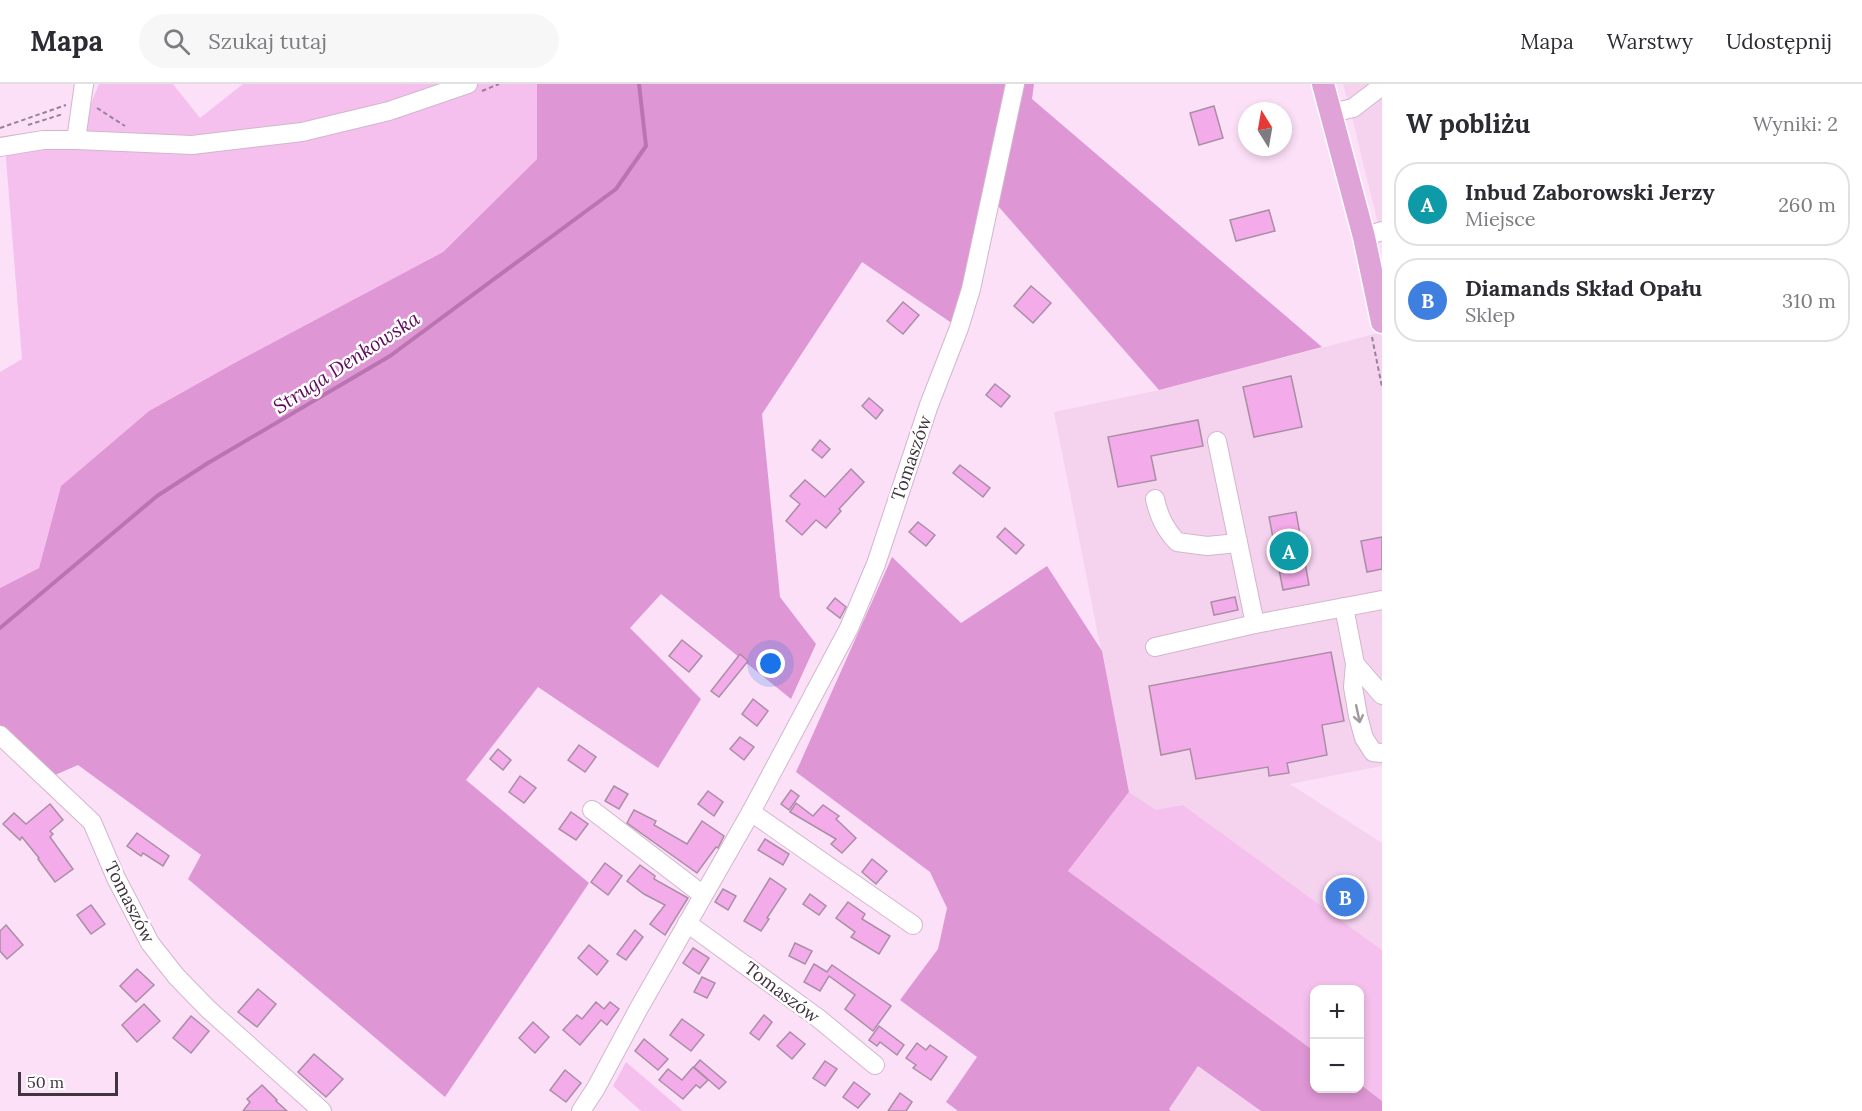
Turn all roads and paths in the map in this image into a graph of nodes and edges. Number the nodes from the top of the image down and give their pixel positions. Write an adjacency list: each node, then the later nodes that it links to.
1 (84, 84): 6 (street)
2 (468, 84): 11 (street)
3 (1015, 84): 27 (street, Tomaszów)
4 (1323, 84): 7 (main road)
5 (1382, 86): 7 (street)
6 (76, 104): 8 (path); 9 (path); 10 (path); 11 (street)
7 (1332, 113): 13 (main road)
8 (25, 126)
9 (0, 128)
10 (129, 129)
11 (76, 140): 12 (street)
12 (0, 147)
13 (1373, 234): 14 (main road)
14 (1382, 322)
15 (1217, 441): 17 (street)
16 (1155, 499): 17 (street)
17 (1238, 543): 20 (street)
18 (1382, 600): 19 (street)
19 (1344, 607): 20 (street); 22 (street)
20 (1255, 624): 21 (street)
21 (1155, 647)
22 (1355, 664): 23 (street); 25 (street, one-way to 25)
23 (1382, 695)
24 (0, 735): 32 (street, Tomaszów)
25 (1382, 753)
26 (592, 810): 28 (street)
27 (750, 812): 28 (street, Tomaszów); 30 (street)
28 (703, 895): 29 (street, Tomaszów)
29 (687, 923): 31 (street, Tomaszów); 33 (street, Tomaszów)
30 (912, 926)
31 (875, 1065)
32 (322, 1111)
33 (581, 1111)

